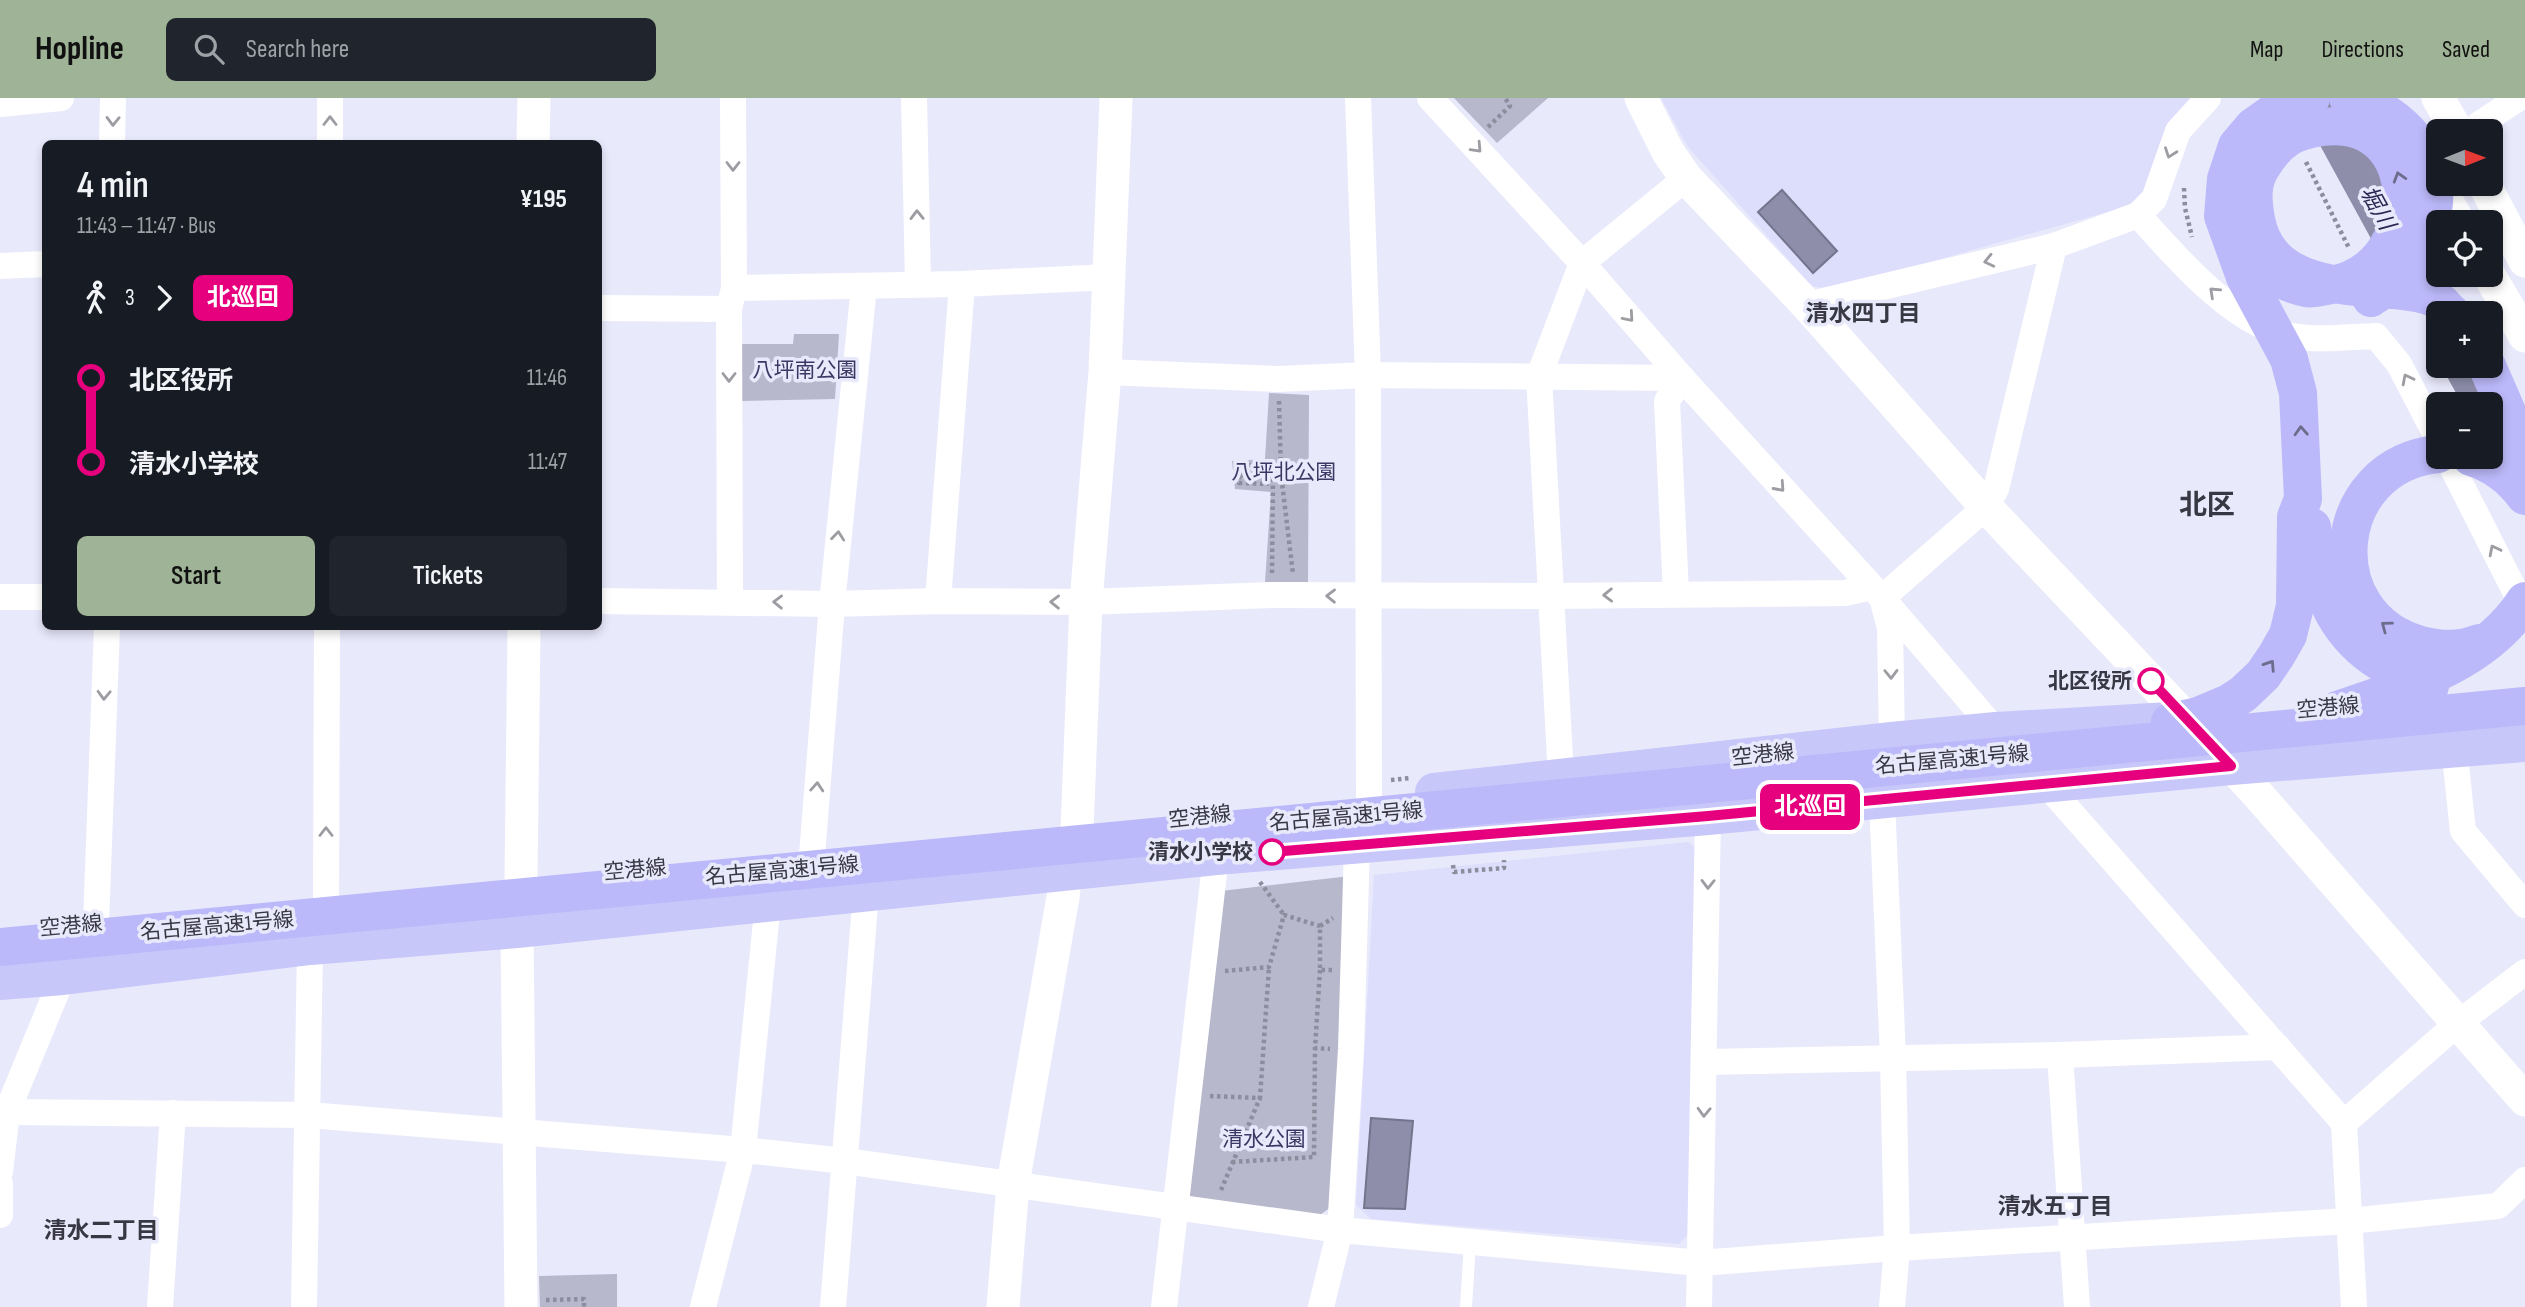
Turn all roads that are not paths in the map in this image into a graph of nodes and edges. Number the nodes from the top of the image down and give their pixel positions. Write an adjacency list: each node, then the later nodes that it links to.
1 (61, 98): 19 (street)
2 (113, 98): 22 (street, one-way to 22)
3 (330, 98): 23 (street, one-way to 3)
4 (534, 98): 24 (street)
5 (733, 98): 43 (street, one-way to 43)
6 (914, 98): 35 (street, one-way to 6)
7 (1116, 98): 34 (street)
8 (1358, 98): 49 (street)
9 (1430, 98): 31 (street, one-way to 31)
10 (1641, 98): 25 (street)
11 (2208, 98): 28 (street, one-way to 28)
12 (2277, 98): 15 (highway)
13 (2311, 98): 60 (highway, one-way to 13)
14 (2325, 98): 37 (highway, one-way to 37)
15 (2348, 98)
16 (2438, 98): 20 (street)
17 (2513, 100): 21 (street)
18 (2387, 102): 27 (street)
19 (0, 104)
20 (2450, 119)
21 (2486, 119)
22 (112, 140)
23 (330, 140)
24 (533, 140)
25 (1686, 178): 31 (street); 45 (street)
26 (2490, 196): 30 (street)
27 (2452, 210)
28 (2138, 215): 29 (street); 53 (street, one-way to 28)
29 (2054, 246): 45 (street, one-way to 45); 61 (street)
30 (2525, 261)
31 (1582, 263): 50 (street); 51 (street, one-way to 51)
32 (42, 264): 33 (street)
33 (0, 266)
34 (1110, 277): 36 (street); 48 (street)
35 (918, 283): 36 (street); 41 (street)
36 (962, 284): 70 (street)
37 (2332, 284)
38 (2332, 284): 39 (highway, one-way to 39)
39 (2332, 284)
40 (2332, 284): 44 (highway, one-way to 44)
41 (864, 286): 43 (street); 73 (street, one-way to 41)
42 (2496, 287): 47 (street)
43 (732, 298): 46 (street); 69 (street, one-way to 69)
44 (2440, 301)
45 (1807, 305): 61 (street)
46 (602, 308)
47 (2525, 336)
48 (1105, 372): 49 (street); 72 (street)
49 (1368, 375): 50 (street); 67 (street)
50 (1539, 376): 51 (street); 64 (street)
51 (1682, 378): 62 (street, one-way to 62); 63 (street)
52 (2493, 378): 54 (highway)
53 (2426, 416)
54 (2518, 427): 56 (highway)
55 (2426, 456): 74 (highway, one-way to 55)
56 (2525, 468)
57 (2453, 469): 74 (street, one-way to 57)
58 (2498, 469): 59 (highway)
59 (2525, 496)
60 (2302, 499): 78 (highway); 88 (highway, one-way to 60)
61 (1986, 507): 62 (street); 80 (street)
62 (1877, 592): 63 (street); 82 (street); 83 (street, one-way to 83)
63 (1676, 593): 64 (street, one-way to 64)
64 (1551, 596): 67 (street); 87 (street)
65 (0, 597): 66 (street)
66 (42, 597)
67 (1368, 597): 72 (street, one-way to 72); 90 (street)
68 (602, 601): 69 (street)
69 (730, 601): 73 (street, one-way to 69)
70 (938, 601): 72 (street, one-way to 70); 73 (street)
71 (2525, 601): 92 (highway)
72 (1086, 603): 93 (street)
73 (832, 604): 95 (street, one-way to 73)
74 (2525, 609)
75 (107, 630): 103 (street, one-way to 103)
76 (327, 630): 100 (street, one-way to 76)
77 (524, 630): 98 (street)
78 (2525, 691): 80 (highway, 空港線)
79 (2525, 706): 88 (highway, 名古屋高速1号線)
80 (2187, 720): 82 (highway, 空港線); 86 (street)
81 (2525, 727): 92 (highway, 名古屋高速1号線)
82 (1996, 731): 83 (highway, 空港線)
83 (1892, 741): 87 (highway, 空港線)
84 (2525, 743): 85 (highway, 空港線)
85 (2454, 747): 86 (highway, 空港線); 102 (street)
86 (2231, 766): 89 (highway, 空港線); 112 (street)
87 (1561, 777): 90 (highway, 空港線)
88 (1766, 777): 107 (highway, 名古屋高速1号線)
89 (2045, 783): 91 (highway, 空港線); 113 (street)
90 (1369, 799): 93 (highway, 空港線)
91 (1882, 800): 92 (highway, 空港線); 115 (street)
92 (1710, 809): 94 (highway, 空港線); 108 (highway, 名古屋高速1号線); 116 (street, one-way to 116)
93 (1077, 830): 95 (highway, 空港線); 97 (street)
94 (1357, 846): 96 (highway, 空港線); 133 (street)
95 (812, 855): 98 (highway, 空港線)
96 (1216, 856): 97 (highway, 空港線); 130 (street)
97 (1066, 872): 99 (highway, 空港線); 128 (street)
98 (520, 880): 100 (highway, 空港線); 104 (street)
99 (866, 892): 101 (highway, 空港線); 124 (street)
100 (326, 900): 103 (highway, 空港線)
101 (768, 902): 104 (highway, 空港線); 123 (street)
102 (2525, 905)
103 (96, 924): 105 (highway, 空港線); 110 (street)
104 (517, 929): 106 (highway, 空港線); 122 (street)
105 (0, 932)
106 (310, 946): 110 (highway, 空港線); 120 (street)
107 (0, 947)
108 (0, 967)
109 (2525, 972): 112 (street)
110 (63, 976): 111 (highway, 空港線); 118 (street)
111 (0, 981)
112 (2457, 1024): 117 (street); 121 (street)
113 (2277, 1047): 114 (street); 121 (street)
114 (2060, 1055): 115 (street); 134 (street)
115 (1893, 1057): 116 (street); 136 (street)
116 (1705, 1062): 137 (street, one-way to 137)
117 (2525, 1100)
118 (7, 1112): 119 (street); 125 (street)
119 (173, 1113): 120 (street); 139 (street)
120 (309, 1115): 122 (street); 140 (street)
121 (2344, 1123): 132 (street)
122 (519, 1131): 123 (street); 138 (street)
123 (743, 1150): 124 (street); 141 (street)
124 (845, 1161): 128 (street); 142 (street)
125 (0, 1172)
126 (2525, 1180): 132 (street)
127 (0, 1184): 129 (street)
128 (1013, 1184): 130 (street); 143 (street)
129 (0, 1198): 131 (street)
130 (1174, 1209): 133 (street); 144 (street)
131 (0, 1215)
132 (2349, 1221): 134 (street); 150 (street)
133 (1340, 1230): 135 (street); 145 (street)
134 (2074, 1239): 136 (street); 149 (street)
135 (1470, 1242): 137 (street); 146 (lane)
136 (1897, 1248): 137 (street); 148 (street)
137 (1700, 1263): 147 (street)
138 (521, 1303)
139 (160, 1307)
140 (304, 1307)
141 (703, 1307)
142 (833, 1307)
143 (1003, 1307)
144 (1164, 1307)
145 (1321, 1307)
146 (1466, 1307)
147 (1699, 1307)
148 (1892, 1307)
149 (2077, 1307)
150 (2354, 1307)

